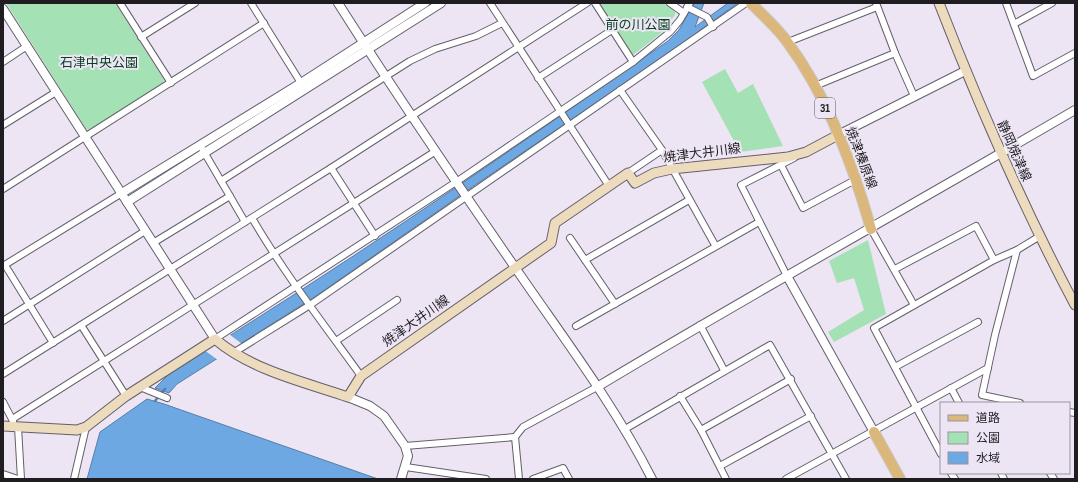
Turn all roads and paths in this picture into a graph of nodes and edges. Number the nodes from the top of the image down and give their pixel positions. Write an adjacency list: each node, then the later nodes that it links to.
1 (120, 3): 25 (street)
2 (195, 3): 25 (street)
3 (251, 3): 20 (street)
4 (338, 3): 26 (street)
5 (442, 3): 30 (street)
6 (490, 3): 21 (street)
7 (587, 3): 29 (street)
8 (595, 3): 24 (street)
9 (670, 3): 19 (street)
10 (746, 3): 23 (street)
11 (751, 3): 27 (main road, 焼津榛原線 / 31)
12 (1006, 3): 22 (street)
13 (1052, 3): 22 (street)
14 (421, 4): 26 (street)
15 (943, 4): 35 (main road, 静岡焼津線)
16 (877, 5): 27 (street); 32 (street)
17 (689, 6): 19 (street); 23 (street)
18 (3, 9): 28 (street)
19 (684, 13): 34 (street)
20 (264, 23): 38 (street); 39 (street)
21 (502, 23): 29 (street); 36 (street)
22 (1014, 24): 31 (street)
23 (712, 25): 41 (street)
24 (612, 30): 34 (street); 37 (street)
25 (141, 37): 38 (street)
26 (363, 42): 30 (street); 39 (street)
27 (788, 42): 40 (main road, 焼津榛原線 / 31)
28 (27, 46): 33 (street); 42 (street)
29 (519, 48): 37 (street); 46 (street)
30 (368, 50): 36 (street); 51 (street)
31 (1075, 52)
32 (895, 53): 40 (street); 43 (street)
33 (3, 62)
34 (633, 62): 45 (street)
35 (965, 71): 43 (street); 55 (main road, 静岡焼津線)
36 (386, 78): 46 (street); 61 (street)
37 (538, 78): 45 (street)
38 (171, 83): 50 (street)
39 (301, 83): 51 (street)
40 (815, 86): 49 (main road, 焼津榛原線 / 31)
41 (620, 90): 48 (street); 52 (street)
42 (56, 92): 47 (street); 50 (street)
43 (914, 96): 49 (street)
44 (1075, 110): 55 (street)
45 (560, 112): 48 (street); 62 (street)
46 (412, 116): 53 (street); 57 (street)
47 (3, 125)
48 (569, 126): 63 (street); 67 (street)
49 (838, 135): 54 (main road, 焼津大井川線); 60 (main road, 焼津榛原線 / 31)
50 (86, 137): 64 (street); 65 (street)
51 (202, 148): 61 (street); 65 (street); 69 (street)
52 (662, 150): 58 (street); 59 (street)
53 (436, 151): 62 (street); 70 (street)
54 (806, 152): 56 (street); 58 (main road, 焼津大井川線)
55 (1000, 154): 74 (street); 77 (main road, 静岡焼津線)
56 (780, 165): 60 (street); 73 (street)
57 (331, 168): 70 (street); 71 (street)
58 (672, 170): 59 (main road, 焼津大井川線); 68 (street)
59 (628, 173): 63 (main road, 焼津大井川線)
60 (855, 180): 74 (main road, 焼津榛原線 / 31)
61 (221, 181): 66 (street)
62 (456, 182): 67 (street); 76 (street)
63 (609, 186): 86 (main road, 焼津大井川線)
64 (3, 190)
65 (122, 193): 69 (street); 85 (street)
66 (230, 196): 72 (street); 79 (street)
67 (466, 197): 86 (street); 96 (street)
68 (689, 200): 80 (street); 83 (street)
69 (127, 202): 75 (street)
70 (354, 202): 76 (street); 82 (street)
71 (252, 218): 72 (street); 82 (street)
72 (245, 222): 87 (street)
73 (759, 222): 80 (street); 89 (street)
74 (871, 229): 88 (street); 89 (street)
75 (145, 231): 79 (street); 93 (street)
76 (375, 236): 90 (street)
77 (1040, 236): 81 (street); 92 (main road, 静岡焼津線)
78 (570, 238): 83 (street)
79 (153, 243): 87 (street)
80 (716, 245): 94 (street)
81 (1017, 250): 84 (street); 109 (street)
82 (272, 254): 90 (street); 95 (street)
83 (585, 260): 94 (street)
84 (994, 260): 88 (street); 97 (street)
85 (4, 265): 93 (street)
86 (515, 268): 112 (main road, 焼津大井川線); 115 (street)
87 (169, 269): 95 (street); 100 (street)
88 (895, 269): 97 (street)
89 (787, 276): 101 (street); 131 (street)
90 (295, 288): 96 (street); 103 (street)
91 (397, 300): 104 (street)
92 (1074, 301)
93 (29, 304): 98 (street); 105 (street)
94 (615, 304): 102 (street)
95 (192, 305): 103 (street); 107 (street)
96 (310, 305): 104 (street); 106 (street)
97 (914, 305): 108 (street)
98 (3, 321)
99 (978, 322): 108 (street)
100 (81, 325): 105 (street); 107 (street)
101 (700, 325): 110 (street); 115 (street)
102 (576, 326)
103 (216, 340): 106 (main road); 114 (main road)
104 (336, 341): 112 (street)
105 (53, 343): 111 (street)
106 (232, 352): 119 (main road)
107 (104, 360): 117 (street); 126 (street)
108 (895, 367): 124 (street)
109 (988, 368): 116 (street); 123 (street)
110 (724, 370): 113 (street); 118 (street)
111 (3, 374)
112 (361, 376): 119 (main road, 焼津大井川線)
113 (791, 380): 125 (street); 130 (street)
114 (140, 387): 117 (main road); 120 (street)
115 (597, 387): 129 (street); 132 (street)
116 (951, 388): 122 (street); 124 (street)
117 (126, 396): 128 (main road)
118 (680, 396): 129 (street); 130 (street)
119 (348, 397): 133 (street)
120 (167, 398)
121 (3, 402): 126 (street)
122 (958, 402)
123 (1006, 402)
124 (916, 408): 131 (street); 134 (street)
125 (811, 416): 135 (street); 136 (street)
126 (15, 424): 127 (main road); 128 (main road); 139 (street)
127 (3, 426)
128 (86, 428): 140 (street)
129 (625, 429): 146 (street)
130 (700, 430): 136 (street)
131 (874, 432): 135 (street); 150 (main road)
132 (515, 437): 133 (street); 143 (street)
133 (405, 446): 137 (street)
134 (940, 452)
135 (833, 453): 148 (street); 149 (street)
136 (720, 466): 147 (street)
137 (406, 467): 141 (street); 142 (street)
138 (3, 474): 139 (street)
139 (19, 479)
140 (74, 479)
141 (401, 479)
142 (486, 479)
143 (519, 479)
144 (534, 479): 145 (street)
145 (569, 479)
146 (652, 479)
147 (726, 479)
148 (786, 479)
149 (846, 479)
150 (900, 479)

